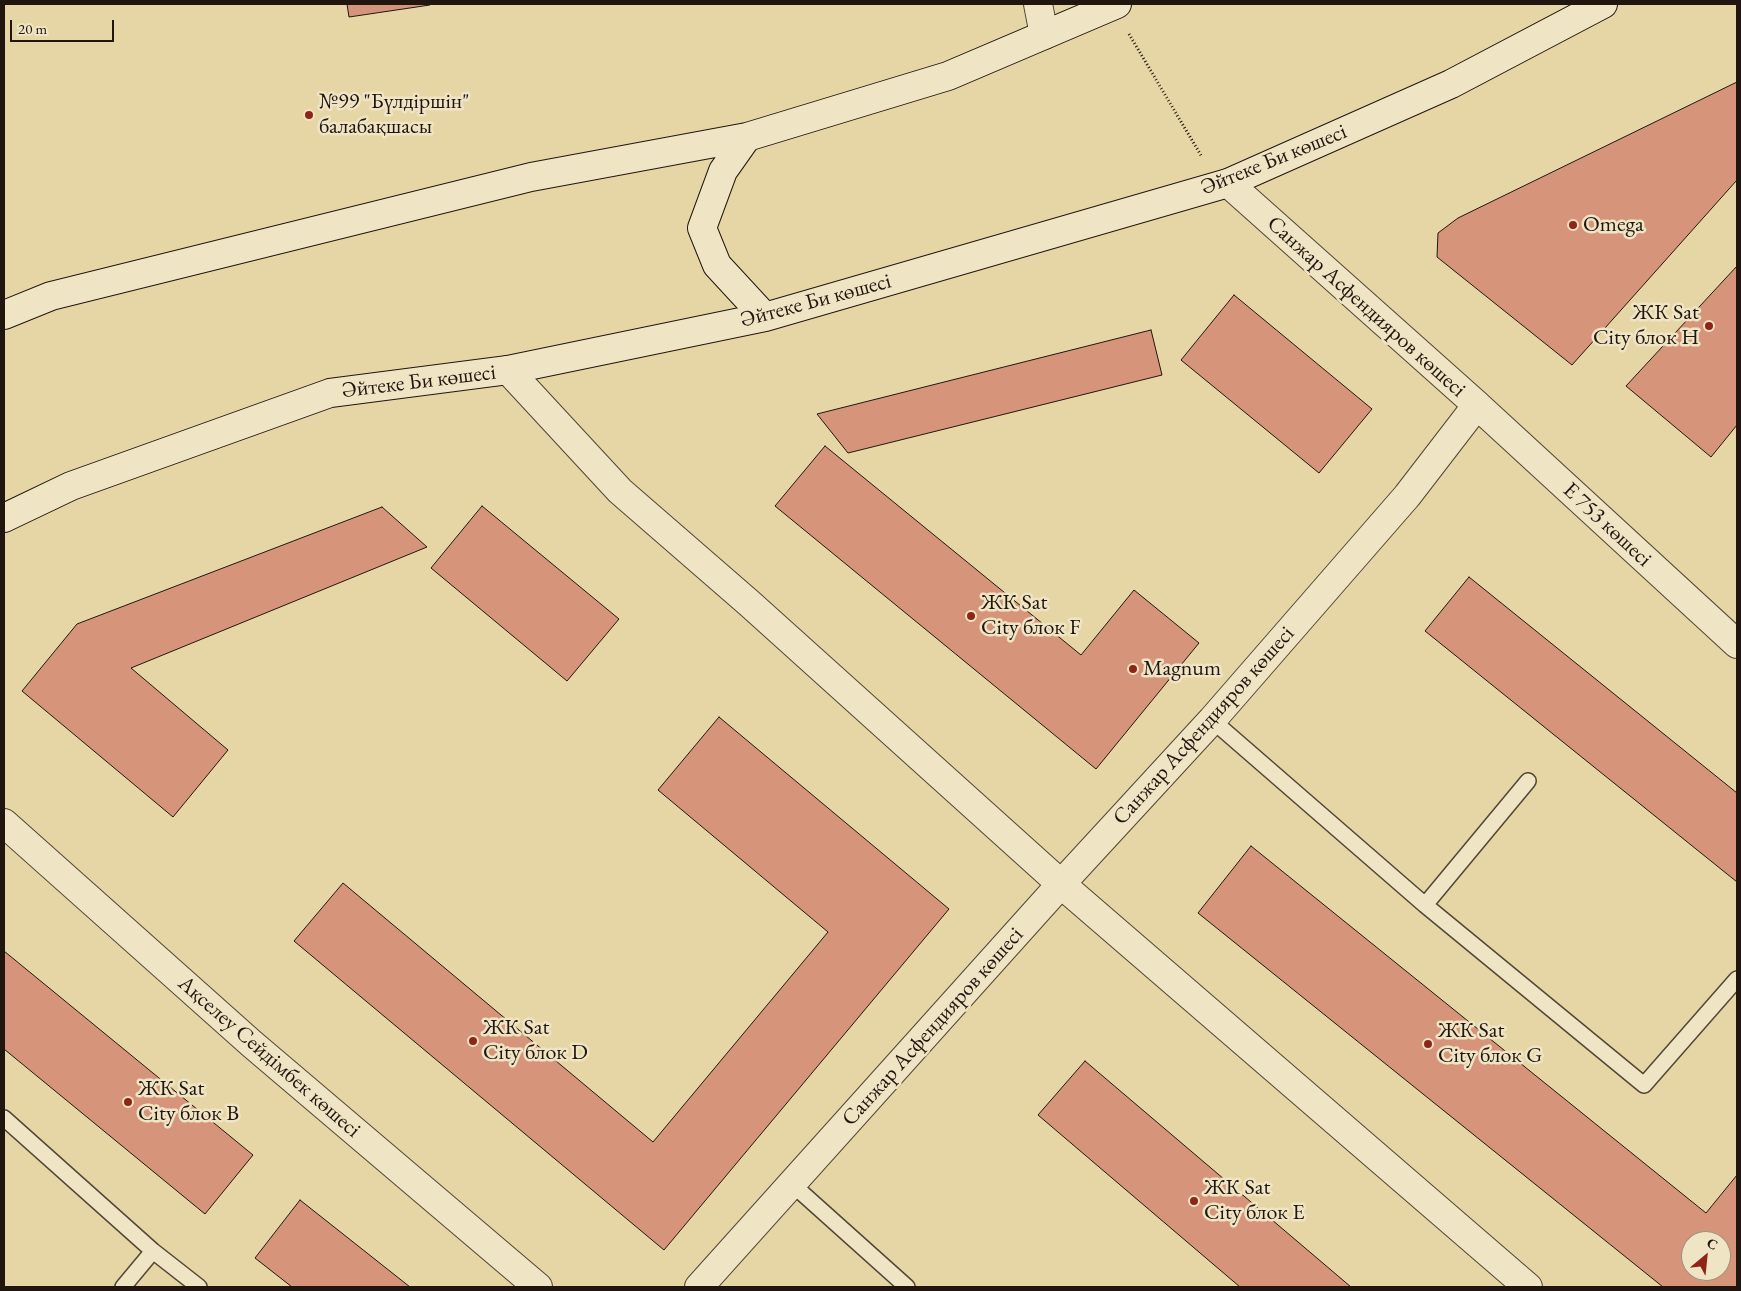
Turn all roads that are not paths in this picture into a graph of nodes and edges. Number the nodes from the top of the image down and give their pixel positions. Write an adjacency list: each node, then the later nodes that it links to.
1 (1038, 4): 4 (street)
2 (1603, 4): 6 (street, Әйтеке Би көшесі)
3 (1115, 5): 4 (street)
4 (1044, 35): 5 (street)
5 (747, 137): 7 (street); 8 (street)
6 (1224, 184): 8 (street, Әйтеке Би көшесі); 10 (street, Санжар Асфендияров көшесі)
7 (4, 315)
8 (765, 317): 9 (street, Әйтеке Би көшесі)
9 (508, 370): 11 (street, Әйтеке Би көшесі); 16 (street)
10 (1477, 405): 12 (street, Е 753 көшесі); 13 (street, Санжар Асфендияров көшесі)
11 (4, 518)
12 (1737, 644)
13 (1212, 720): 16 (street, Санжар Асфендияров көшесі); 17 (lane)
14 (1528, 781): 17 (lane)
15 (4, 822): 24 (street, Ақселеу Сейдімбек көшесі)
16 (1061, 884): 20 (street, Санжар Асфендияров көшесі); 27 (street)
17 (1425, 905): 18 (lane)
18 (1737, 979)
19 (4, 1118): 21 (lane)
20 (792, 1184): 25 (street, Санжар Асфендияров көшесі); 26 (lane)
21 (154, 1251): 22 (lane); 23 (lane)
22 (123, 1287)
23 (199, 1287)
24 (538, 1287)
25 (698, 1287)
26 (907, 1287)
27 (1528, 1287)

